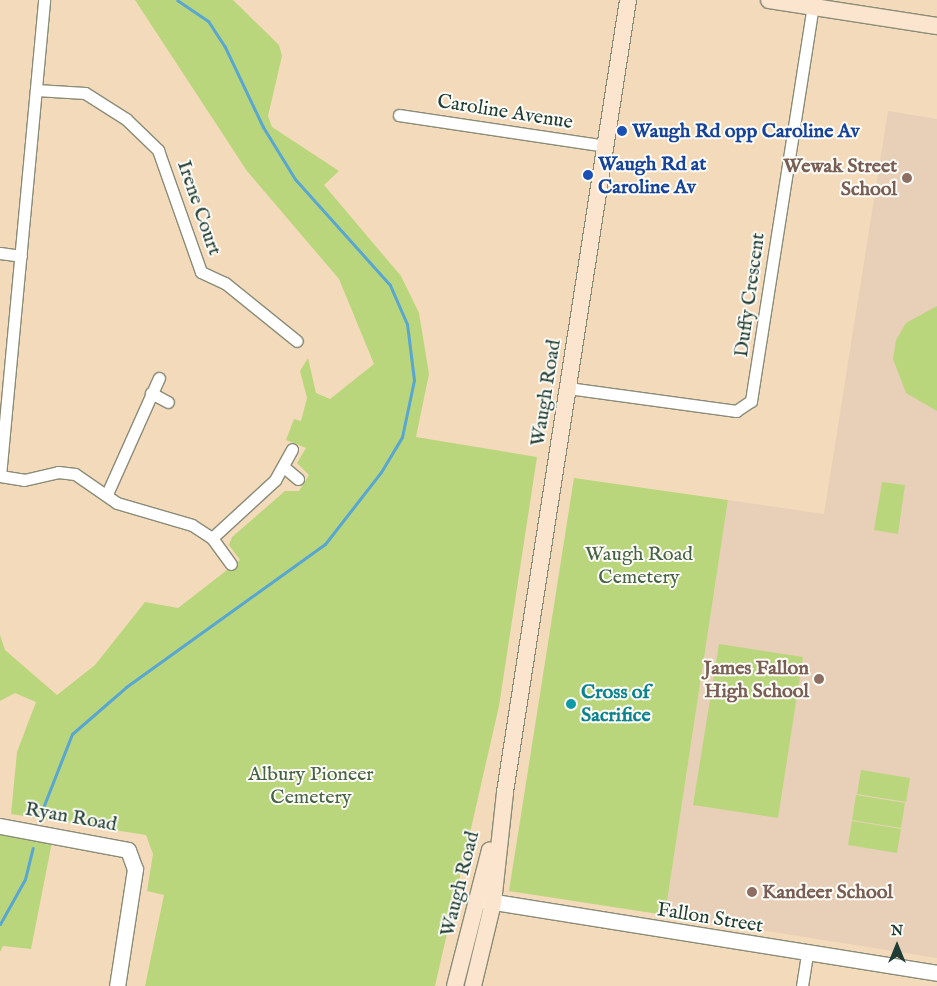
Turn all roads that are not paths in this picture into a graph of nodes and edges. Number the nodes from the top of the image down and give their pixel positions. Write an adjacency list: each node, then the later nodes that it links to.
1 (44, 0): 6 (street)
2 (628, 0): 8 (main road, Waugh Road)
3 (769, 0): 4 (main road)
4 (813, 7): 5 (main road); 13 (street, Duffy Crescent)
5 (937, 26)
6 (36, 90): 10 (street); 11 (street, Irene Court)
7 (399, 114): 8 (street, Caroline Avenue)
8 (606, 146): 13 (main road, Waugh Road)
9 (0, 253): 10 (street)
10 (21, 256): 18 (street)
11 (297, 341)
12 (159, 378): 14 (street)
13 (568, 388): 24 (main road, Waugh Road)
14 (152, 393): 15 (street); 20 (street)
15 (168, 402)
16 (292, 449): 17 (street)
17 (285, 468): 19 (street); 21 (street)
18 (0, 476): 20 (street)
19 (298, 479)
20 (107, 494): 21 (street)
21 (212, 538): 22 (street)
22 (231, 564)
23 (0, 826): 27 (street, Ryan Road)
24 (485, 901): 25 (street, Fallon Street); 28 (main road, Waugh Road); 29 (main road, Waugh Road)
25 (807, 954): 26 (street, Fallon Street); 30 (street)
26 (937, 973)
27 (117, 986)
28 (455, 986)
29 (473, 986)
30 (802, 986)

